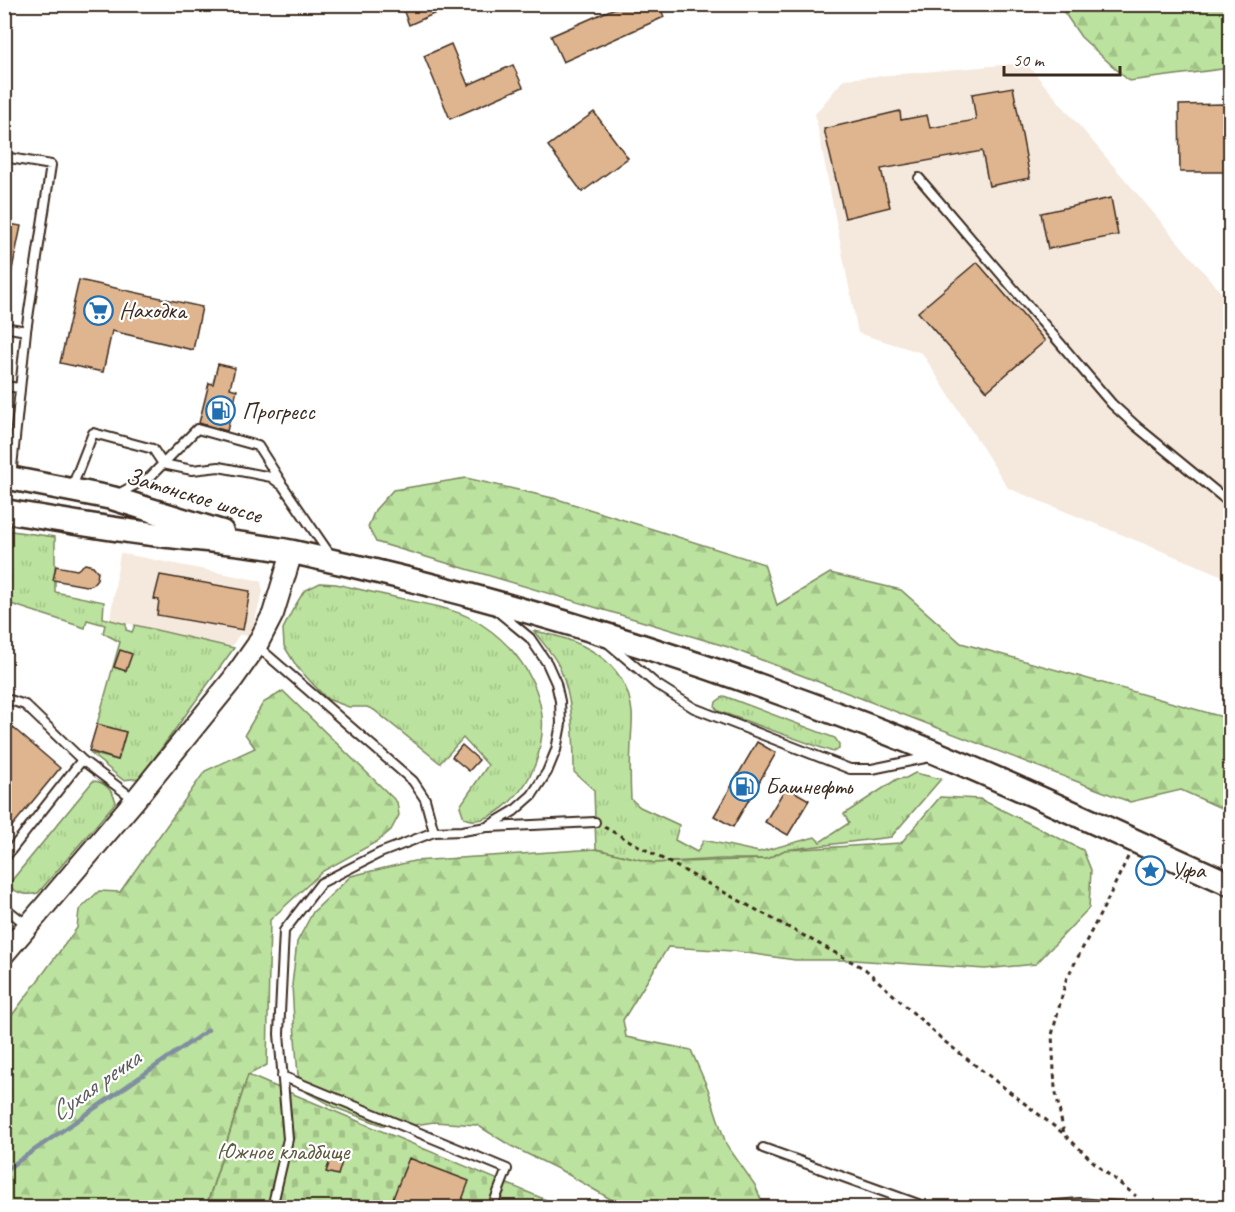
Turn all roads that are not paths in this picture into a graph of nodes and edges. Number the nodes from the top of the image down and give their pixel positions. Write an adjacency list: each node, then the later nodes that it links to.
1 (4, 157): 4 (lane)
2 (919, 178): 12 (lane)
3 (4, 327): 4 (lane)
4 (26, 331): 6 (lane)
5 (4, 386): 6 (lane)
6 (20, 388): 8 (lane)
7 (163, 464): 9 (lane); 9 (lane); 10 (lane); 11 (lane)
8 (8, 478): 10 (main road, Затонское шоссе)
9 (283, 486): 15 (lane)
10 (70, 490): 11 (main road, Затонское шоссе)
11 (112, 498): 14 (main road, Затонское шоссе)
12 (1230, 503)
13 (4, 511): 14 (main road, Затонское шоссе)
14 (284, 550): 15 (main road); 18 (main road)
15 (336, 562): 16 (main road)
16 (481, 598): 17 (main road); 24 (lane)
17 (594, 631): 20 (main road); 20 (lane)
18 (257, 645): 22 (main road); 25 (lane)
19 (4, 698): 21 (lane)
20 (939, 755): 27 (main road)
21 (82, 760): 22 (lane); 26 (lane)
22 (135, 800): 29 (main road)
23 (595, 822): 24 (lane)
24 (488, 827): 25 (lane)
25 (434, 832): 31 (lane)
26 (4, 859)
27 (1230, 884)
28 (4, 907): 29 (lane)
29 (28, 926): 30 (main road)
30 (4, 954)
31 (282, 1076): 34 (lane); 35 (lane)
32 (763, 1149): 36 (lane)
33 (1142, 1204): 37 (lane)
34 (272, 1208)
35 (492, 1208)
36 (928, 1208)
37 (1017, 1208)

